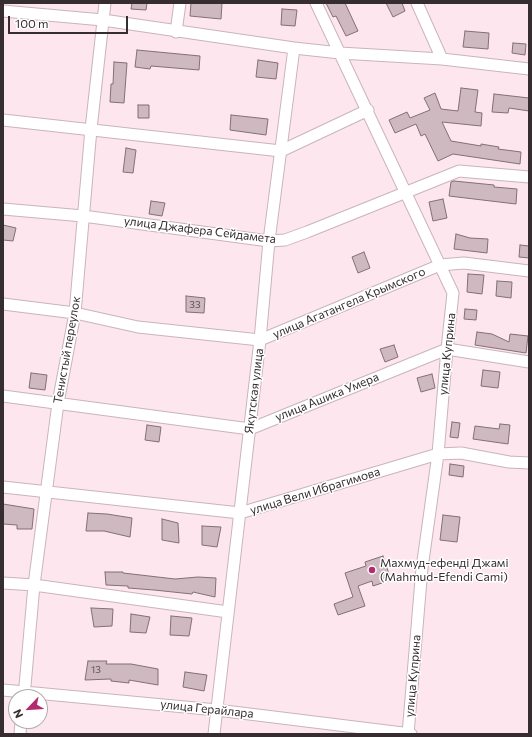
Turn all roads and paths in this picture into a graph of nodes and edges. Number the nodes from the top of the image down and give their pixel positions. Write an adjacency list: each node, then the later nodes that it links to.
1 (105, 3): 6 (street, Тенистый переулок)
2 (180, 3): 7 (street)
3 (316, 3): 9 (street, улица Куприна)
4 (417, 3): 10 (street)
5 (3, 11): 6 (street)
6 (103, 20): 7 (street); 14 (street, Тенистый переулок)
7 (176, 32): 8 (street)
8 (294, 48): 9 (street); 15 (street, Якутская улица)
9 (340, 53): 10 (street); 12 (street, улица Куприна)
10 (442, 59): 11 (street)
11 (529, 69)
12 (368, 110): 15 (street); 17 (street, улица Куприна)
13 (3, 120): 14 (street)
14 (91, 129): 15 (street); 19 (street, Тенистый переулок)
15 (281, 151): 20 (street, Якутская улица)
16 (529, 177): 17 (street, улица Джафера Сейдамета)
17 (406, 191): 20 (street, улица Джафера Сейдамета); 21 (street, улица Куприна)
18 (3, 209): 19 (street, улица Джафера Сейдамета)
19 (83, 216): 20 (street, улица Джафера Сейдамета); 24 (street, Тенистый переулок)
20 (269, 241): 25 (street, Якутская улица)
21 (440, 265): 22 (street, улица Агатангела Крымского); 25 (street, улица Агатангела Крымского); 26 (street, улица Куприна)
22 (529, 271)
23 (3, 304): 24 (street, улица Агатангела Крымского)
24 (75, 314): 25 (street, улица Агатангела Крымского); 29 (street, Тенистый переулок)
25 (260, 340): 30 (street, Якутская улица)
26 (447, 349): 27 (street); 30 (street, улица Ашика Умера); 31 (street, улица Куприна)
27 (529, 362)
28 (3, 396): 29 (street, улица Ашика Умера)
29 (58, 403): 30 (street, улица Ашика Умера); 34 (street, Тенистый переулок)
30 (250, 429): 35 (street, Якутская улица)
31 (438, 454): 32 (street, улица Вели Ибрагимова); 35 (street, улица Вели Ибрагимова); 43 (street, улица Куприна)
32 (529, 463)
33 (3, 487): 34 (street, улица Вели Ибрагимова)
34 (46, 491): 35 (street, улица Вели Ибрагимова); 37 (street, Тенистый переулок)
35 (240, 513): 38 (street, Якутская улица)
36 (3, 583): 37 (street)
37 (34, 586): 38 (street); 39 (street, Тенистый переулок)
38 (228, 612): 41 (street, Якутская улица)
39 (25, 689)
40 (48, 696): 41 (street, улица Герайлара)
41 (217, 710): 42 (street, Якутская улица); 43 (street, улица Герайлара)
42 (214, 734)
43 (408, 734): 44 (street, улица Герайлара)
44 (411, 734)

